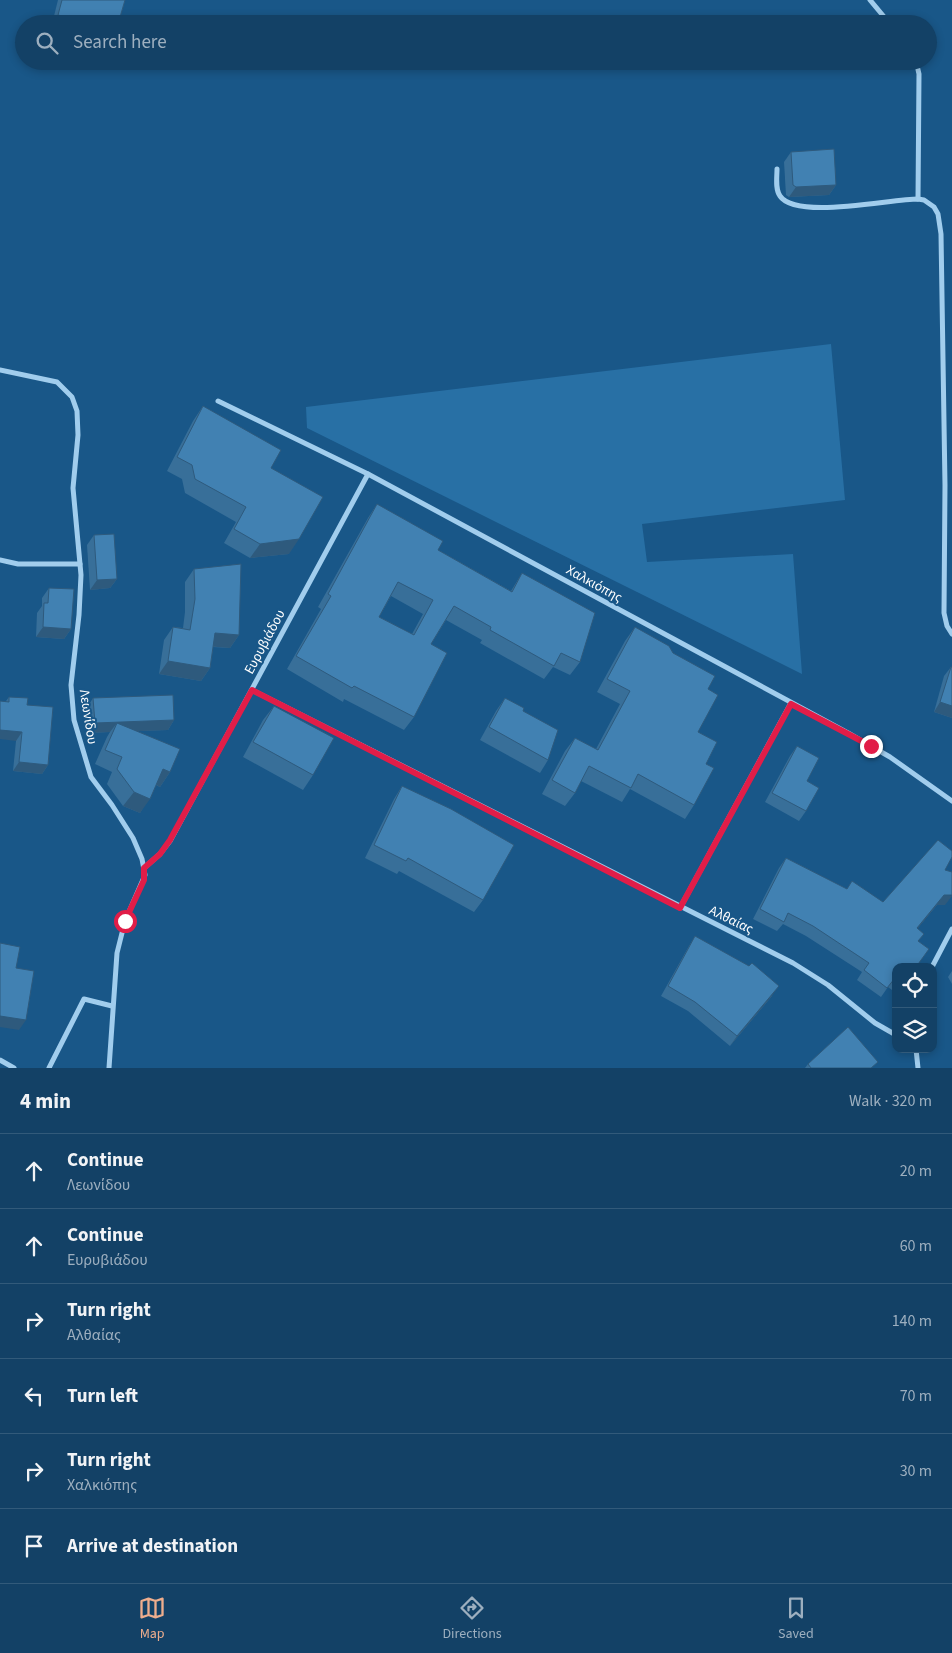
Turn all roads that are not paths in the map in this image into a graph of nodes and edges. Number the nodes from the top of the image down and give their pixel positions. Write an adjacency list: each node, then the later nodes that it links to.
1 (870, 0): 2 (street)
2 (882, 15)
3 (918, 70): 5 (street)
4 (777, 169): 5 (street)
5 (918, 199): 11 (street)
6 (0, 370): 10 (street, Λεωνίδου)
7 (218, 401): 8 (street, Χαλκιόπης)
8 (368, 474): 12 (street, Ευρυβιάδου); 13 (street, Χαλκιόπης)
9 (0, 560): 10 (street)
10 (80, 564): 15 (street, Λεωνίδου)
11 (952, 634)
12 (252, 690): 15 (street, Ευρυβιάδου); 16 (street, Αλθαίας)
13 (791, 704): 14 (street, Χαλκιόπης); 16 (street)
14 (952, 801)
15 (144, 868): 19 (street)
16 (680, 908): 20 (street, Αλθαίας)
17 (952, 928): 18 (street)
18 (934, 963)
19 (112, 1006): 24 (street); 25 (street)
20 (892, 1033)
21 (916, 1053): 26 (street)
22 (0, 1060): 23 (street)
23 (14, 1068)
24 (49, 1068)
25 (109, 1068)
26 (918, 1068)

